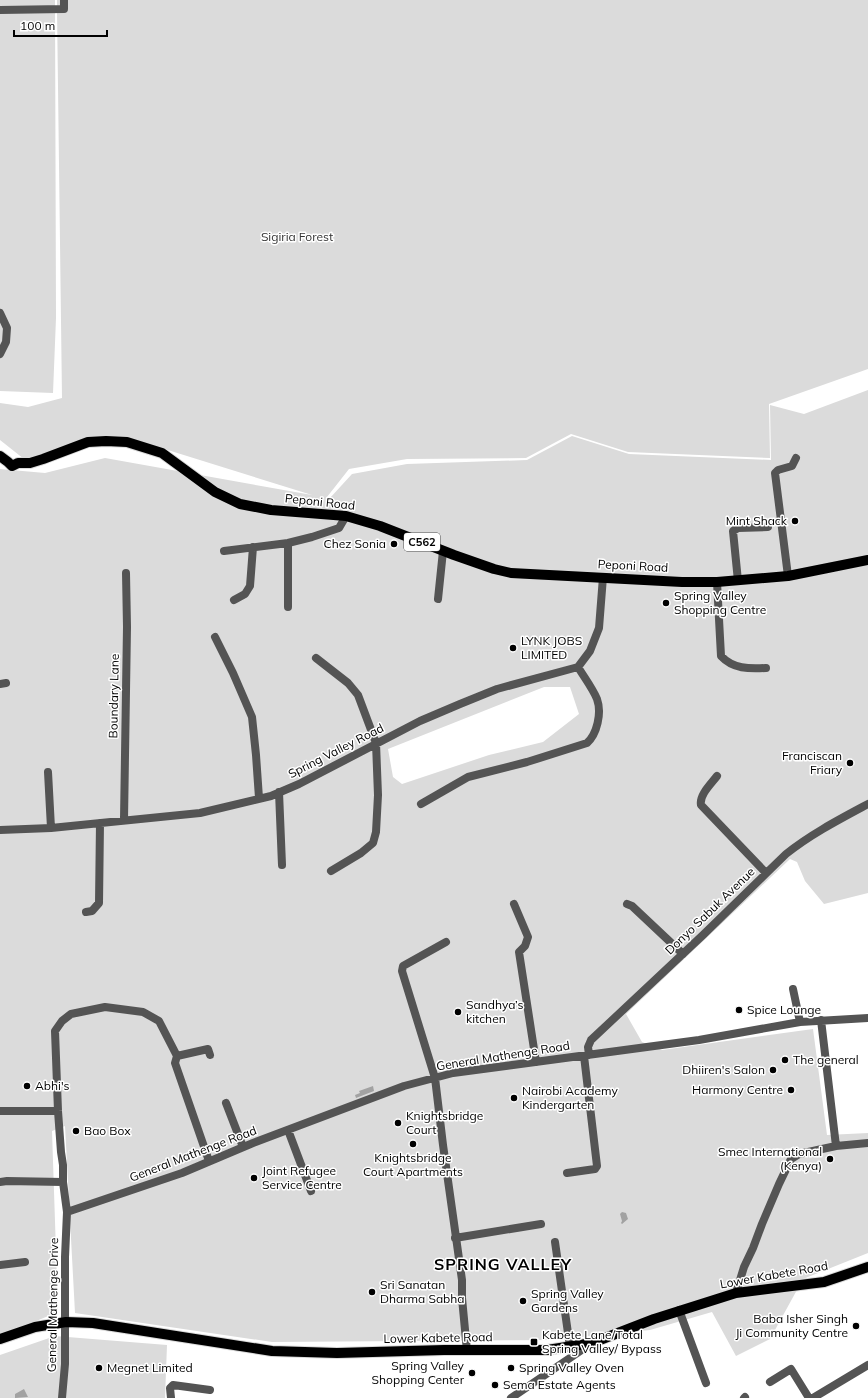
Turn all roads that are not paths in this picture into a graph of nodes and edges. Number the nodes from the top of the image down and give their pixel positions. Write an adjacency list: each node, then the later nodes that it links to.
1 (64, 0): 2 (street)
2 (0, 10)
3 (0, 313): 4 (street)
4 (0, 354)
5 (0, 456): 7 (main road, Peponi Road / C562)
6 (796, 458): 15 (street)
7 (346, 516): 9 (street); 12 (main road, Peponi Road / C562)
8 (768, 527): 17 (street)
9 (288, 543): 10 (street); 21 (street)
10 (253, 547): 11 (street); 20 (street)
11 (224, 551)
12 (443, 551): 16 (main road, Peponi Road / C562); 19 (street)
13 (868, 560): 15 (main road, Peponi Road / C562)
14 (126, 572): 33 (street, Boundary Lane)
15 (788, 576): 17 (main road, Peponi Road / C562)
16 (603, 577): 18 (main road, Peponi Road / C562); 24 (street)
17 (738, 581): 18 (main road, Peponi Road / C562)
18 (717, 582): 25 (street)
19 (438, 599)
20 (234, 600)
21 (288, 608)
22 (215, 637): 30 (street)
23 (316, 658): 26 (street)
24 (578, 667): 26 (street, Spring Valley Road); 31 (street)
25 (766, 668)
26 (376, 743): 29 (street, Spring Valley Road); 38 (street)
27 (48, 772): 35 (street)
28 (717, 776): 39 (street)
29 (279, 792): 30 (street, Spring Valley Road); 37 (street)
30 (259, 798): 33 (street, Spring Valley Road)
31 (421, 804)
32 (868, 804): 39 (street, Donyo Sabuk Avenue)
33 (124, 820): 34 (street, Spring Valley Road)
34 (100, 823): 35 (street, Spring Valley Road); 42 (street)
35 (51, 828): 36 (street, Spring Valley Road)
36 (0, 830)
37 (282, 865)
38 (331, 871)
39 (766, 873): 44 (street, Donyo Sabuk Avenue)
40 (514, 904): 52 (street)
41 (627, 904): 44 (street)
42 (86, 912)
43 (446, 942): 53 (street)
44 (683, 954): 50 (street, Donyo Sabuk Avenue)
45 (793, 989): 48 (street)
46 (868, 1018): 47 (street, General Mathenge Road)
47 (821, 1020): 48 (street, General Mathenge Road); 59 (street)
48 (800, 1022): 50 (street, General Mathenge Road)
49 (210, 1055): 51 (street)
50 (586, 1055): 52 (street, General Mathenge Road); 62 (street)
51 (177, 1056): 56 (street, General Mathenge Drive); 61 (street)
52 (536, 1062): 53 (street, General Mathenge Road)
53 (435, 1078): 57 (street, General Mathenge Road); 68 (street)
54 (226, 1103): 60 (street)
55 (0, 1111): 56 (street)
56 (58, 1111): 64 (street, General Mathenge Drive)
57 (288, 1130): 60 (street, General Mathenge Road); 65 (street)
58 (868, 1143): 59 (street)
59 (836, 1146): 73 (street)
60 (243, 1147): 61 (street, General Mathenge Road)
61 (209, 1162): 66 (street, General Mathenge Road)
62 (567, 1173)
63 (0, 1182): 64 (street)
64 (63, 1182): 66 (street, General Mathenge Drive)
65 (311, 1190)
66 (68, 1212): 75 (street, General Mathenge Drive)
67 (541, 1224): 68 (street)
68 (455, 1238): 79 (street)
69 (555, 1242): 78 (street)
70 (24, 1262): 71 (street)
71 (0, 1265)
72 (868, 1267): 73 (main road, Lower Kabete Road)
73 (736, 1293): 74 (main road, Lower Kabete Road)
74 (679, 1310): 77 (main road, Lower Kabete Road); 82 (street)
75 (66, 1322): 76 (main road, Lower Kabete Road); 79 (main road, Lower Kabete Road); 84 (street, General Mathenge Drive)
76 (0, 1338)
77 (592, 1343): 78 (main road, Lower Kabete Road); 86 (street)
78 (570, 1347): 79 (main road, Lower Kabete Road)
79 (467, 1351)
80 (868, 1365): 88 (street)
81 (770, 1382): 87 (street)
82 (706, 1383)
83 (210, 1390): 85 (street)
84 (62, 1398)
85 (171, 1398)
86 (511, 1398)
87 (809, 1398)
88 (813, 1398)

